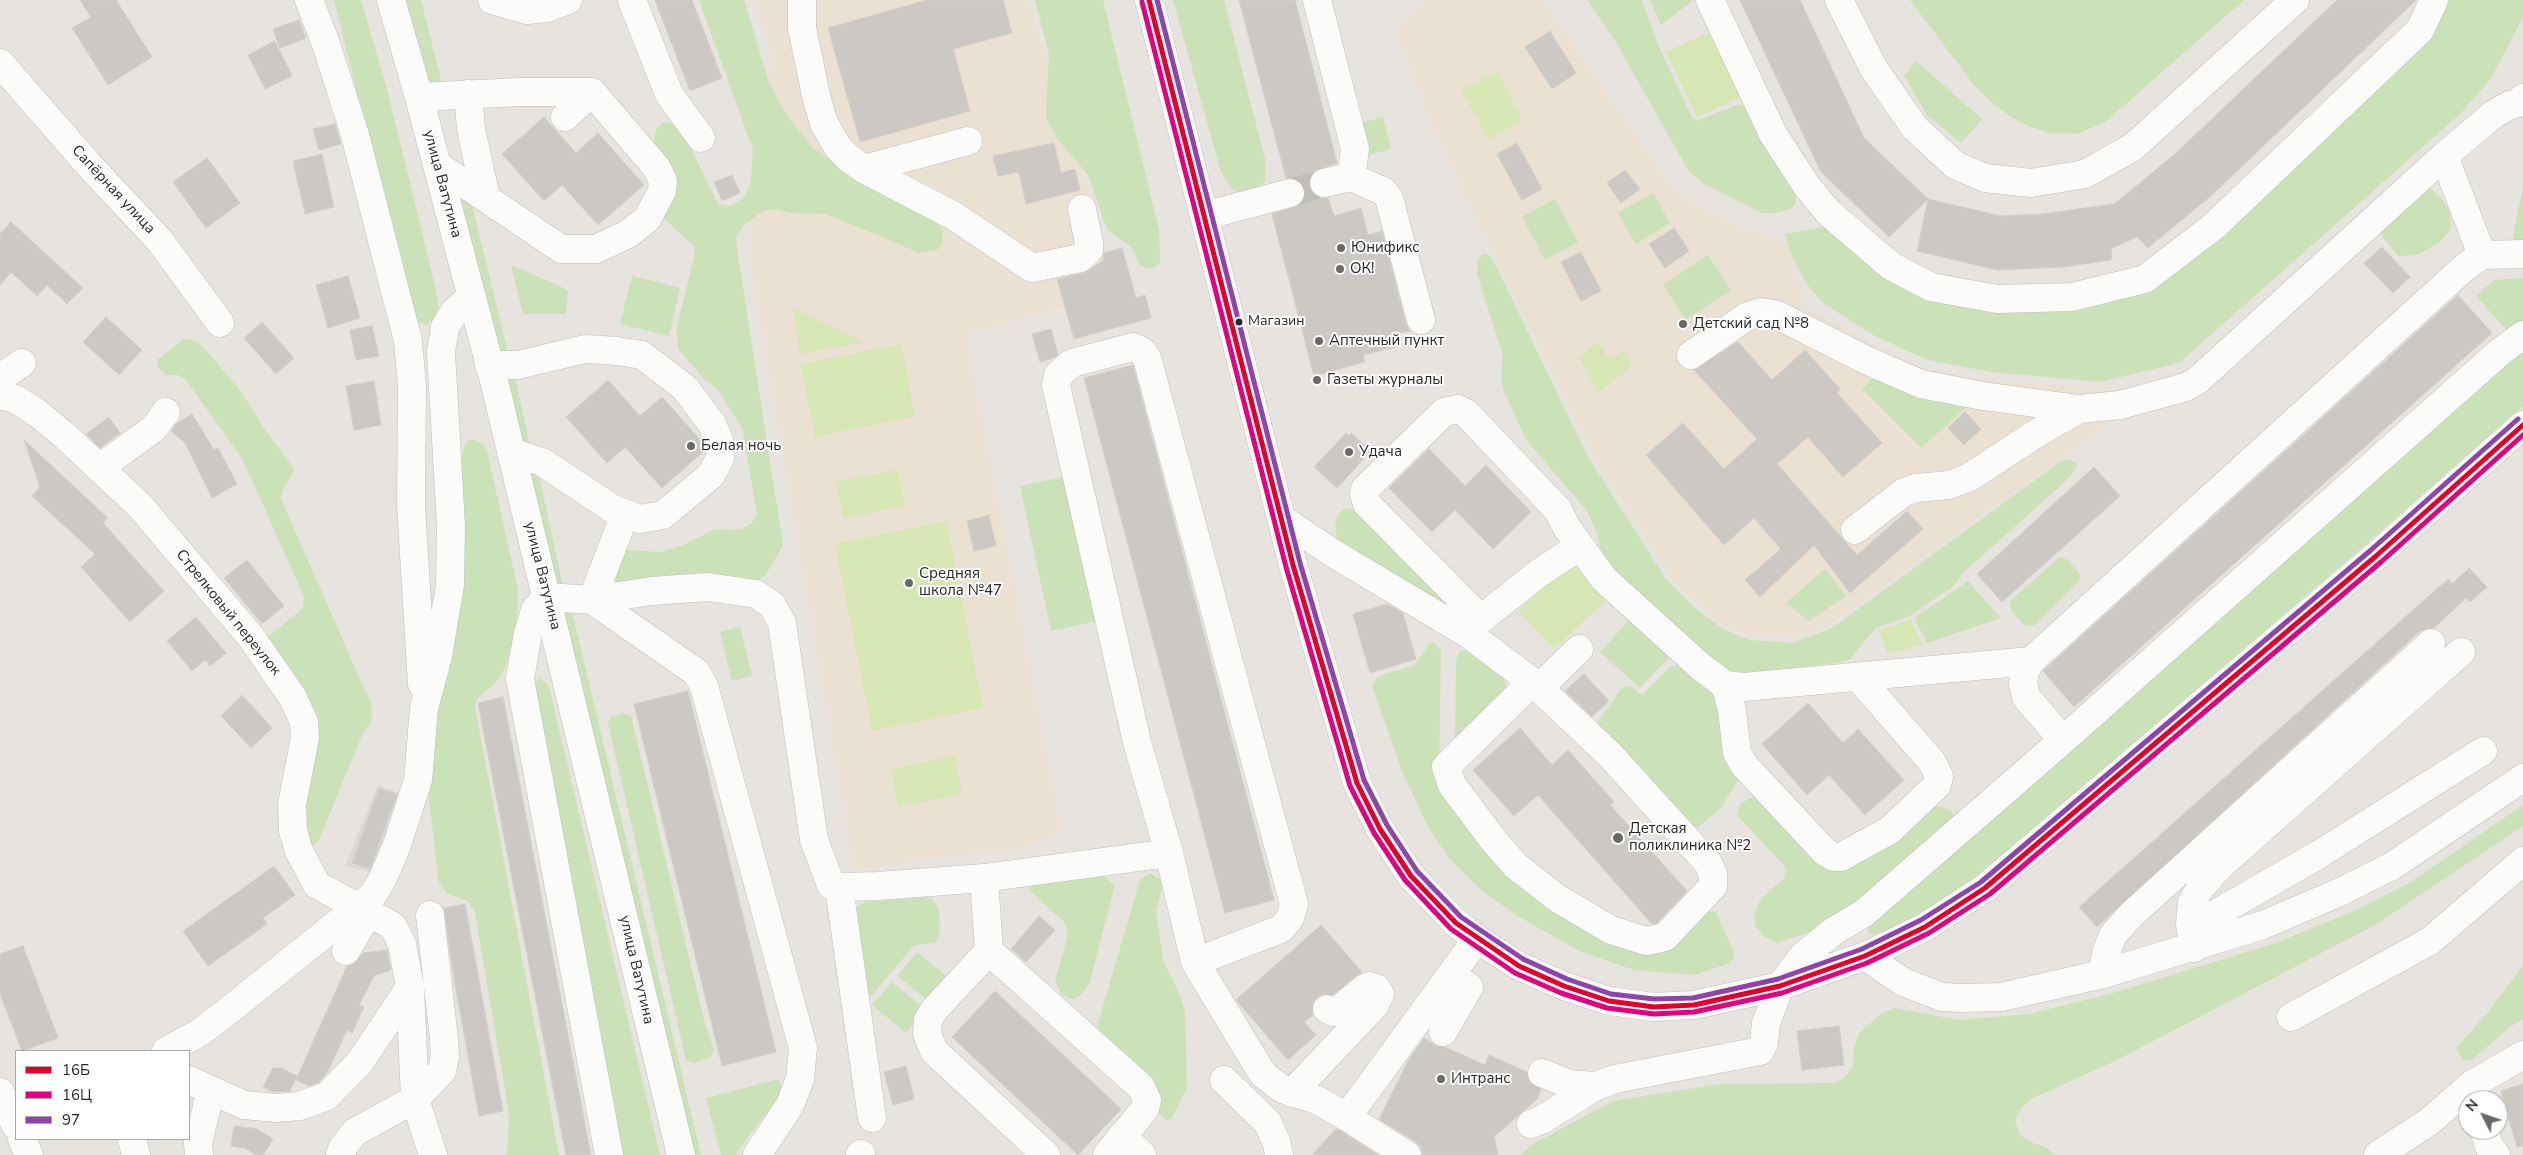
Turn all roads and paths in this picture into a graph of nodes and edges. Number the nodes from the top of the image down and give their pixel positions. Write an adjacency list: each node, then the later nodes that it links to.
1 (309, 0): 61 (street)
2 (390, 0): 16 (street, улица Ватутина)
3 (492, 0): 4 (street)
4 (568, 0)
5 (632, 0): 20 (street)
6 (802, 0): 24 (street)
7 (1149, 0): 30 (street)
8 (1317, 0): 25 (street)
9 (1710, 0): 12 (street)
10 (1839, 0): 11 (street)
11 (2295, 0)
12 (2434, 0)
13 (0, 63): 35 (street, Сапёрная улица)
14 (592, 92): 15 (street); 19 (street); 28 (street)
15 (468, 94): 16 (street); 28 (street)
16 (419, 97): 23 (street, улица Ватутина)
17 (2523, 98): 18 (street)
18 (2523, 103): 22 (street)
19 (565, 117)
20 (701, 138)
21 (968, 142): 24 (street)
22 (2444, 156): 32 (street); 42 (street)
23 (437, 165): 28 (street); 33 (street, улица Ватутина)
24 (864, 169): 29 (street)
25 (1350, 177): 26 (street); 34 (street)
26 (1324, 183)
27 (1290, 193): 30 (street)
28 (486, 198)
29 (1082, 209)
30 (1204, 216): 48 (street)
31 (2523, 254): 32 (street)
32 (2482, 255): 57 (street)
33 (472, 297): 39 (street, улица Ватутина); 61 (street)
34 (1421, 320)
35 (220, 323)
36 (2523, 335): 62 (street)
37 (1691, 356): 42 (street)
38 (22, 362): 40 (street)
39 (489, 365): 45 (street, улица Ватутина); 47 (street)
40 (0, 378)
41 (0, 395): 46 (street, Стрелковый переулок)
42 (2079, 409): 49 (street)
43 (166, 412): 46 (street)
44 (2523, 425): 75 (street)
45 (511, 452): 47 (street); 51 (street, улица Ватутина)
46 (99, 468): 69 (street, Стрелковый переулок)
47 (625, 514): 52 (street)
48 (1282, 519): 53 (street); 72 (street)
49 (1855, 530)
50 (1580, 546): 53 (street); 53 (street); 60 (street)
51 (547, 597): 52 (street); 108 (street); 109 (street, улица Ватутина)
52 (592, 600): 68 (street); 110 (street)
53 (1475, 627): 59 (street)
54 (2431, 643): 78 (street)
55 (1579, 649): 59 (street)
56 (2461, 652): 71 (street)
57 (2031, 661): 58 (street); 62 (street)
58 (1858, 677): 60 (street); 60 (street)
59 (1535, 685): 59 (street)
60 (1725, 685)
61 (424, 708): 69 (street)
62 (2063, 740): 79 (street)
63 (2483, 751): 71 (street)
64 (2523, 778): 71 (street)
65 (1169, 853): 67 (street); 76 (street); 76 (street)
66 (2523, 860): 81 (street)
67 (984, 878): 68 (street); 74 (street)
68 (839, 887): 97 (street)
69 (364, 909): 73 (street); 80 (street, Стрелковый переулок); 84 (street)
70 (430, 915): 94 (street)
71 (2192, 936): 78 (street)
72 (1477, 939): 77 (street); 79 (street)
73 (346, 951)
74 (989, 952): 102 (street); 111 (street)
75 (1865, 956): 78 (street); 79 (street)
76 (1195, 962): 87 (street)
77 (1452, 974): 82 (street); 96 (street)
78 (2103, 974)
79 (1780, 986): 90 (street)
80 (410, 987): 89 (street); 94 (street, Стрелковый переулок)
81 (2291, 1017)
82 (1443, 1032)
83 (1340, 1043): 83 (street); 92 (street)
84 (168, 1050)
85 (2523, 1055): 91 (street)
86 (1542, 1073): 90 (street)
87 (1264, 1075): 92 (street); 93 (street)
88 (1224, 1080): 93 (street)
89 (200, 1085): 105 (street)
90 (1596, 1086): 98 (street)
91 (2476, 1090)
92 (1292, 1093): 96 (street)
93 (1244, 1098): 113 (street)
94 (415, 1099): 106 (street); 107 (street, Стрелковый переулок)
95 (2458, 1102): 115 (street)
96 (1347, 1117): 114 (street)
97 (872, 1118)
98 (1531, 1124)
99 (22, 1140): 103 (street)
100 (132, 1140): 104 (street)
101 (2487, 1140): 116 (street)
102 (1114, 1146): 112 (street)
103 (30, 1155)
104 (136, 1155)
105 (199, 1155)
106 (340, 1155)
107 (433, 1155)
108 (609, 1155)
109 (681, 1155)
110 (757, 1155)
111 (1046, 1155)
112 (1142, 1155)
113 (1279, 1155)
114 (1407, 1155)
115 (2378, 1155)
116 (2496, 1155)

